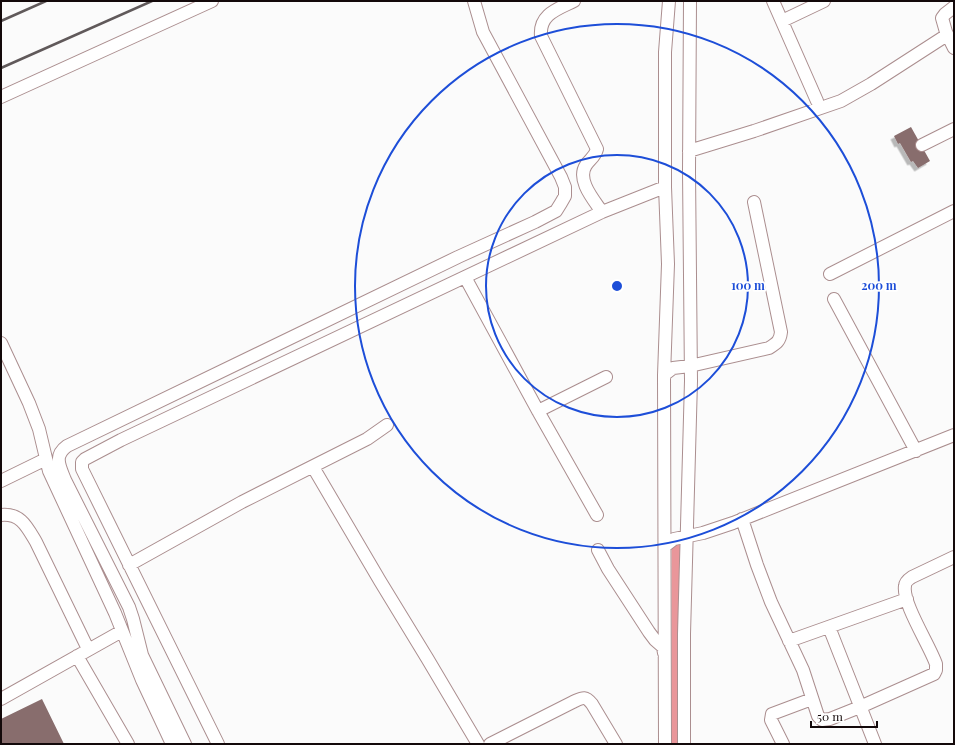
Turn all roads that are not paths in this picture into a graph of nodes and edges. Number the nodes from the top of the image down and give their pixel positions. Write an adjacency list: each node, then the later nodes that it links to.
1 (212, 1): 12 (street)
2 (474, 1): 54 (street)
3 (574, 1): 20 (street)
4 (669, 1): 17 (street)
5 (690, 1): 16 (street)
6 (773, 1): 9 (street)
7 (824, 1): 9 (street)
8 (954, 7): 10 (street)
9 (782, 21): 13 (street)
10 (947, 35): 11 (street); 16 (street)
11 (954, 48)
12 (1, 97)
13 (817, 100)
14 (954, 129): 15 (street)
15 (922, 145)
16 (689, 150): 25 (street)
17 (665, 187): 20 (street); 26 (street)
18 (754, 202): 25 (street)
19 (954, 211): 21 (street)
20 (602, 212): 22 (street)
21 (830, 274)
22 (465, 277): 28 (street); 41 (street)
23 (834, 299): 31 (street)
24 (1, 343): 32 (street)
25 (688, 367): 26 (street); 38 (street)
26 (669, 372): 38 (street)
27 (606, 377): 28 (street)
28 (538, 411): 36 (street)
29 (387, 425): 33 (street)
30 (954, 435): 31 (street)
31 (916, 451): 37 (street)
32 (46, 459): 34 (street); 44 (street)
33 (313, 466): 41 (street); 56 (street)
34 (1, 481)
35 (1, 515): 46 (street)
36 (597, 515)
37 (742, 519): 38 (street); 45 (street)
38 (677, 540): 48 (street); 60 (street)
39 (598, 550): 48 (street)
40 (954, 557): 42 (street)
41 (130, 565): 55 (street)
42 (907, 599): 43 (street); 51 (street)
43 (829, 627): 45 (street); 51 (street)
44 (122, 631): 46 (street); 53 (street)
45 (789, 641): 49 (street)
46 (88, 649): 47 (street)
47 (77, 656): 50 (street); 52 (street)
48 (664, 656): 59 (street)
49 (812, 698): 51 (street); 61 (street)
50 (1, 699)
51 (860, 707): 62 (street)
52 (128, 744)
53 (172, 744)
54 (185, 744)
55 (218, 744)
56 (478, 744)
57 (490, 744): 58 (street)
58 (616, 744)
59 (665, 744)
60 (684, 744)
61 (783, 744)
62 (875, 744)

